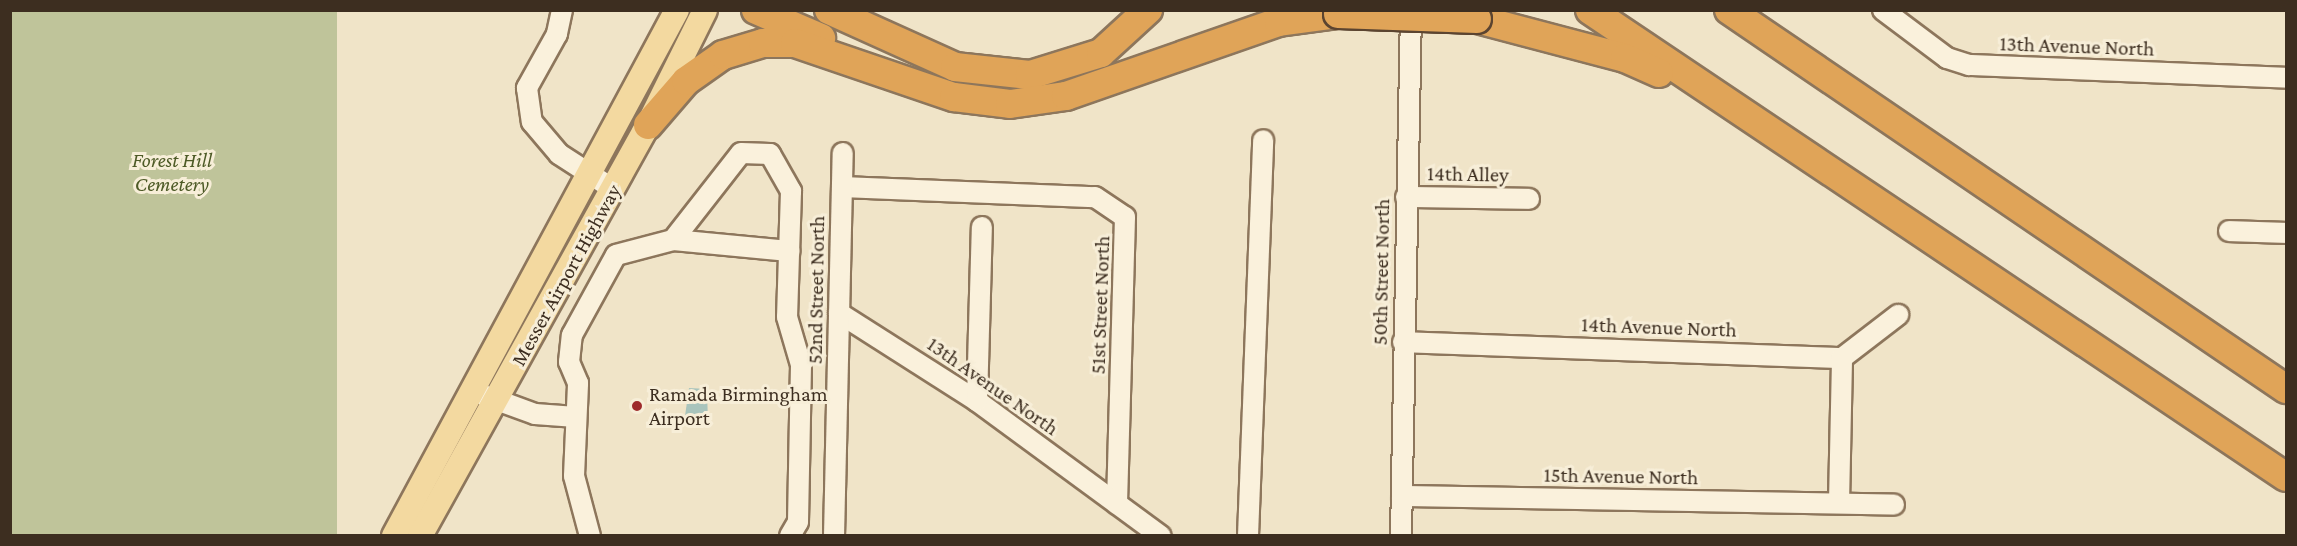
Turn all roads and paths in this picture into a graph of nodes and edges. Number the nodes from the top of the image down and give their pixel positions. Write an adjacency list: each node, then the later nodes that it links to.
1 (562, 10): 21 (street)
2 (677, 10): 21 (main road, Messer Airport Highway)
3 (705, 10): 18 (main road, Messer Airport Highway)
4 (756, 10): 16 (highway)
5 (829, 10): 13 (highway)
6 (876, 10): 13 (highway)
7 (1148, 10): 13 (highway)
8 (1411, 10): 24 (street, 50th Street North)
9 (1590, 10): 17 (highway)
10 (1729, 10): 14 (highway)
11 (1744, 10): 14 (highway)
12 (1883, 10): 15 (street, 13th Avenue North)
13 (907, 47)
14 (1809, 66): 35 (highway)
15 (2286, 78)
16 (954, 97): 17 (highway, bridge); 18 (highway)
17 (1730, 106): 40 (highway)
18 (648, 125): 23 (main road, Messer Airport Highway)
19 (1263, 140): 52 (street)
20 (843, 153): 22 (street, 52nd Street North)
21 (588, 175): 23 (street); 36 (main road, Messer Airport Highway)
22 (842, 187): 31 (street, 52nd Street North); 43 (street, 51st Street North)
23 (613, 189): 37 (main road, Messer Airport Highway)
24 (1406, 197): 25 (street, 14th Alley); 33 (street, 50th Street North)
25 (1528, 199)
26 (982, 227): 38 (street)
27 (2229, 231): 28 (street)
28 (2286, 233)
29 (673, 240): 30 (street); 30 (street); 39 (street)
30 (789, 251): 49 (street)
31 (839, 313): 38 (street, 13th Avenue North); 50 (street, 52nd Street North)
32 (1898, 315): 34 (street)
33 (1403, 342): 34 (street, 14th Avenue North); 41 (street, 50th Street North)
34 (1842, 358): 42 (street)
35 (2286, 389)
36 (472, 391): 37 (street); 46 (main road, Messer Airport Highway)
37 (496, 400): 39 (street); 47 (main road, Messer Airport Highway)
38 (977, 401): 43 (street, 13th Avenue North)
39 (576, 417): 45 (street)
40 (2286, 477)
41 (1402, 496): 42 (street, 15th Avenue North); 53 (street, 50th Street North)
42 (1839, 503): 44 (street, 15th Avenue North)
43 (1117, 504): 51 (street, 13th Avenue North)
44 (1894, 505)
45 (590, 535): 48 (street)
46 (394, 536)
47 (420, 536)
48 (600, 536)
49 (790, 536)
50 (834, 536)
51 (1161, 536)
52 (1248, 536)
53 (1401, 536)

